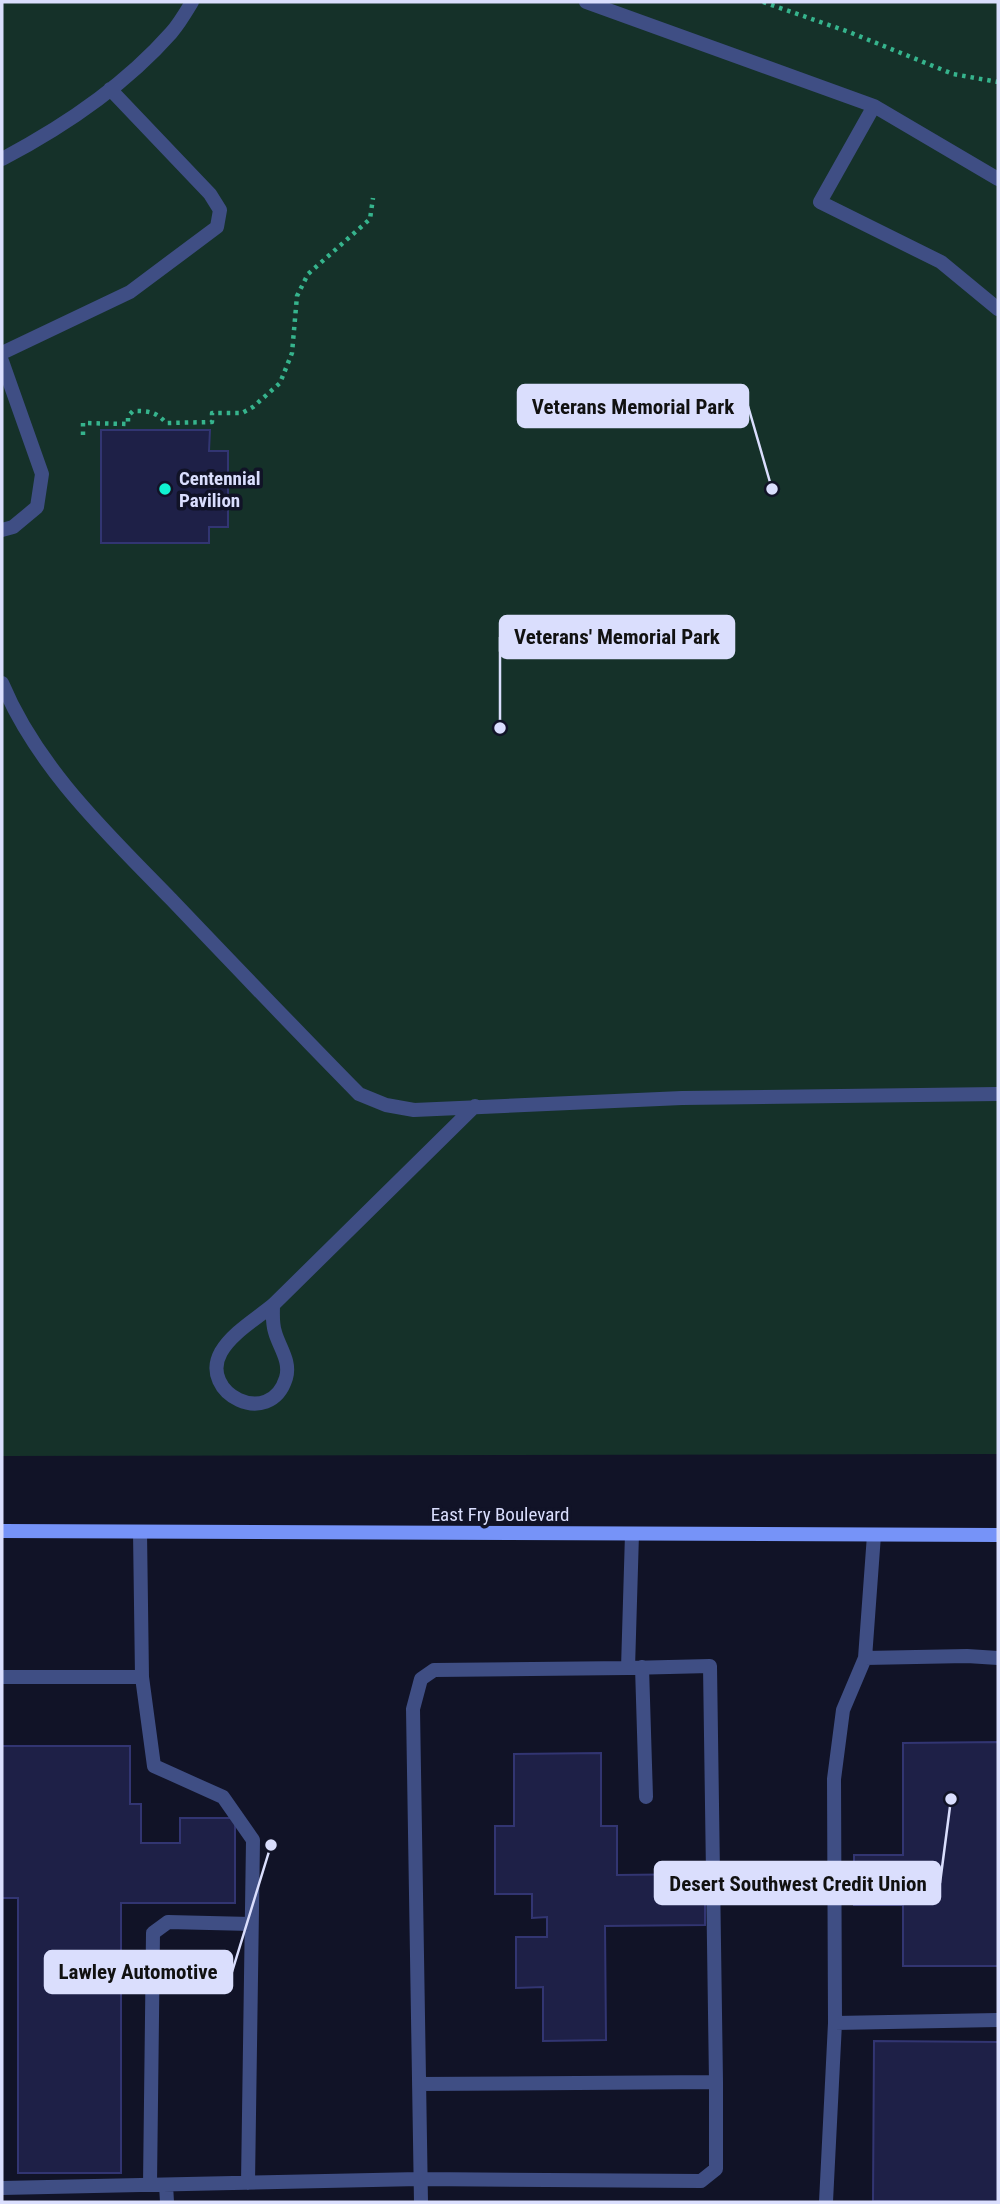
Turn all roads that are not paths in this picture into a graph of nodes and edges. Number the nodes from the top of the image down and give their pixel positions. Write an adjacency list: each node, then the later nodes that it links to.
1 (192, 2): 4 (lane)
2 (586, 2): 3 (lane)
3 (612, 6): 5 (lane)
4 (110, 89): 6 (lane); 9 (lane)
5 (874, 106): 7 (lane); 8 (lane)
6 (2, 159)
7 (998, 179)
8 (998, 309)
9 (2, 353)
10 (2, 361): 11 (lane)
11 (2, 530)
12 (2, 683): 14 (lane)
13 (998, 1094): 14 (lane)
14 (475, 1106): 15 (lane)
15 (273, 1305): 15 (lane)
16 (2, 1531): 17 (main road, East Fry Boulevard)
17 (140, 1532): 18 (main road, East Fry Boulevard); 25 (lane)
18 (632, 1534): 19 (main road, East Fry Boulevard); 23 (lane)
19 (874, 1535): 20 (main road, East Fry Boulevard); 21 (lane)
20 (998, 1535)
21 (864, 1658): 22 (lane); 29 (lane)
22 (998, 1658)
23 (635, 1667): 26 (lane); 30 (lane); 31 (lane)
24 (2, 1677): 25 (lane)
25 (142, 1677): 27 (lane)
26 (646, 1797)
27 (251, 1924): 33 (lane); 34 (lane)
28 (998, 2020): 29 (lane)
29 (835, 2022): 39 (lane)
30 (716, 2082): 31 (lane); 32 (lane)
31 (419, 2084): 32 (lane)
32 (421, 2179): 33 (lane); 38 (lane)
33 (248, 2183): 35 (lane)
34 (150, 2185): 35 (lane); 36 (lane)
35 (166, 2185): 37 (lane)
36 (2, 2188)
37 (167, 2202)
38 (421, 2202)
39 (826, 2202)

